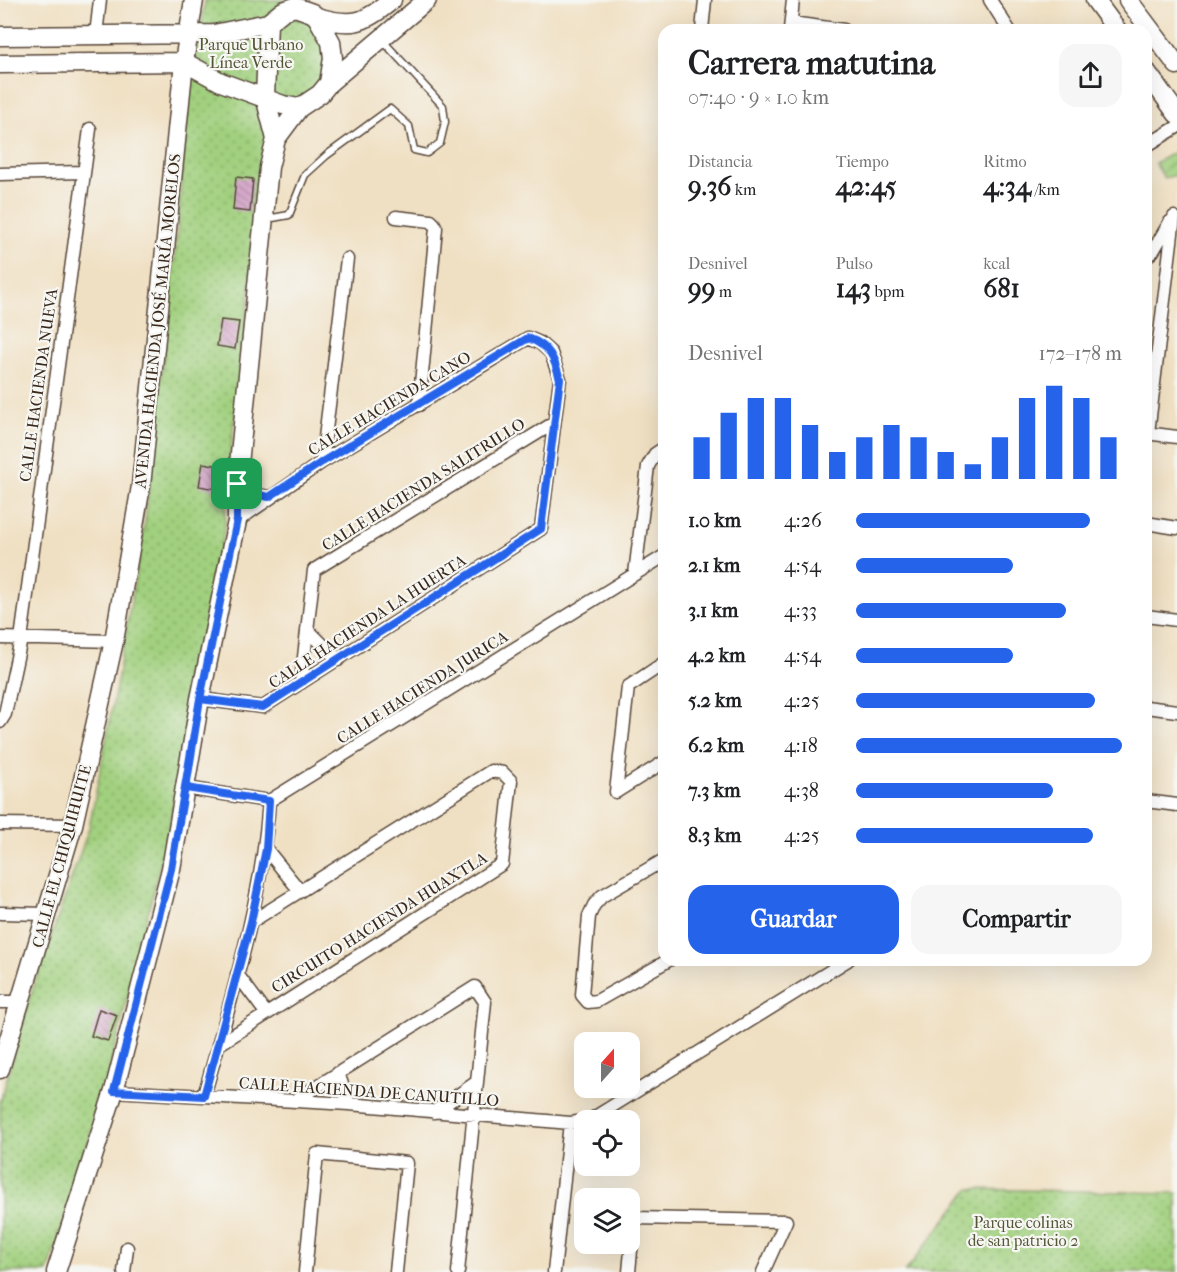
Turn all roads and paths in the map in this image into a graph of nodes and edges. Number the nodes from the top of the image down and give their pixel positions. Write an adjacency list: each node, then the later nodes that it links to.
1 (100, 0): 20 (street)
2 (194, 0): 19 (main road, AVENIDA HACIENDA JOSÉ MARÍA MORELOS)
3 (392, 0): 11 (main road)
4 (427, 0): 22 (main road)
5 (705, 0): 13 (street)
6 (793, 0): 14 (street)
7 (990, 0): 15 (street)
8 (1095, 0): 16 (main road)
9 (1128, 0): 17 (main road)
10 (295, 3): 11 (main road); 12 (main road)
11 (317, 17): 27 (main road)
12 (268, 24): 19 (main road); 28 (main road)
13 (703, 24)
14 (790, 24)
15 (1005, 24)
16 (1113, 24)
17 (1146, 24)
18 (1152, 32): 25 (main road)
19 (190, 34): 20 (main road); 23 (main road, AVENIDA HACIENDA JOSÉ MARÍA MORELOS)
20 (96, 35): 21 (main road)
21 (0, 36)
22 (380, 38): 27 (main road); 39 (lane)
23 (184, 62): 24 (main road); 28 (main road); 61 (main road, AVENIDA HACIENDA JOSÉ MARÍA MORELOS)
24 (0, 64)
25 (1177, 65)
26 (1152, 79): 30 (main road)
27 (329, 83): 29 (main road)
28 (265, 97): 29 (main road); 33 (main road)
29 (299, 108): 33 (main road)
30 (1177, 114)
31 (1177, 127): 34 (street)
32 (90, 129): 35 (street, CALLE HACIENDA NUEVA)
33 (276, 139): 39 (main road)
34 (1152, 142)
35 (83, 172): 36 (street); 60 (street, CALLE HACIENDA NUEVA)
36 (0, 174)
37 (396, 217): 43 (street)
38 (1175, 217): 40 (street); 42 (street)
39 (264, 220): 49 (main road)
40 (1152, 252)
41 (346, 260): 48 (street)
42 (1152, 394)
43 (419, 405): 44 (street, CALLE HACIENDA CANO); 48 (street, CALLE HACIENDA CANO)
44 (554, 423): 58 (street, CALLE HACIENDA SALITRILLO); 62 (street, CALLE HACIENDA LA HUERTA)
45 (1152, 434): 46 (street)
46 (1177, 437)
47 (658, 452): 55 (street)
48 (322, 462): 50 (street, CALLE HACIENDA CANO)
49 (237, 484): 50 (street); 51 (main road)
50 (269, 497): 51 (street, CALLE HACIENDA CANO)
51 (237, 520): 65 (main road)
52 (1152, 525): 53 (street)
53 (1177, 528)
54 (658, 560): 55 (street, CALLE HACIENDA JURICA)
55 (635, 574): 71 (street, CALLE HACIENDA JURICA)
56 (1152, 617): 57 (street)
57 (1177, 620)
58 (308, 628): 62 (street); 64 (street, CALLE HACIENDA SALITRILLO)
59 (0, 638): 60 (street)
60 (21, 639): 61 (street); 68 (street, CALLE HACIENDA NUEVA)
61 (114, 641): 75 (main road, CALLE EL CHIQUIHUITE)
62 (338, 660): 64 (street, CALLE HACIENDA LA HUERTA)
63 (658, 667): 69 (street)
64 (301, 683): 65 (street, CALLE HACIENDA LA HUERTA)
65 (200, 699): 70 (main road)
66 (1152, 708): 67 (street)
67 (1177, 711)
68 (0, 722)
69 (658, 766)
70 (186, 788): 71 (street); 92 (main road)
71 (269, 801): 76 (street)
72 (1152, 802): 73 (street)
73 (1177, 806)
74 (0, 824): 75 (street)
75 (73, 825): 80 (main road, CALLE EL CHIQUIHUITE)
76 (266, 849): 78 (street); 81 (street)
77 (658, 863): 82 (street)
78 (300, 891): 81 (street, CIRCUITO HACIENDA HUAXTLA); 87 (street, CIRCUITO HACIENDA HUAXTLA)
79 (0, 913): 80 (street)
80 (47, 914): 86 (main road, CALLE EL CHIQUIHUITE)
81 (251, 922): 84 (street)
82 (659, 966)
83 (838, 966): 96 (street)
84 (237, 974): 87 (street); 88 (street)
85 (0, 1002): 86 (street)
86 (21, 1002): 89 (main road, CALLE EL CHIQUIHUITE)
87 (266, 1013): 88 (street, CIRCUITO HACIENDA HUAXTLA)
88 (218, 1045): 93 (street)
89 (0, 1069)
90 (339, 1073): 91 (street); 94 (street); 95 (street)
91 (477, 1082): 97 (street); 98 (street)
92 (114, 1091): 93 (street, CALLE HACIENDA DE CANUTILLO); 102 (main road)
93 (204, 1096): 94 (street, CALLE HACIENDA DE CANUTILLO)
94 (294, 1101): 95 (street, CALLE HACIENDA DE CANUTILLO)
95 (349, 1104): 97 (street, CALLE HACIENDA DE CANUTILLO)
96 (606, 1110)
97 (434, 1112): 98 (street, CALLE HACIENDA DE CANUTILLO)
98 (474, 1114): 100 (street, CALLE HACIENDA DE CANUTILLO); 106 (street)
99 (574, 1122): 100 (street, CALLE HACIENDA DE CANUTILLO)
100 (570, 1123): 107 (street)
101 (127, 1248): 103 (street)
102 (56, 1272)
103 (124, 1272)
104 (305, 1272): 105 (street)
105 (396, 1272)
106 (458, 1272)
107 (554, 1272)
108 (629, 1272): 109 (street)
109 (763, 1272)

